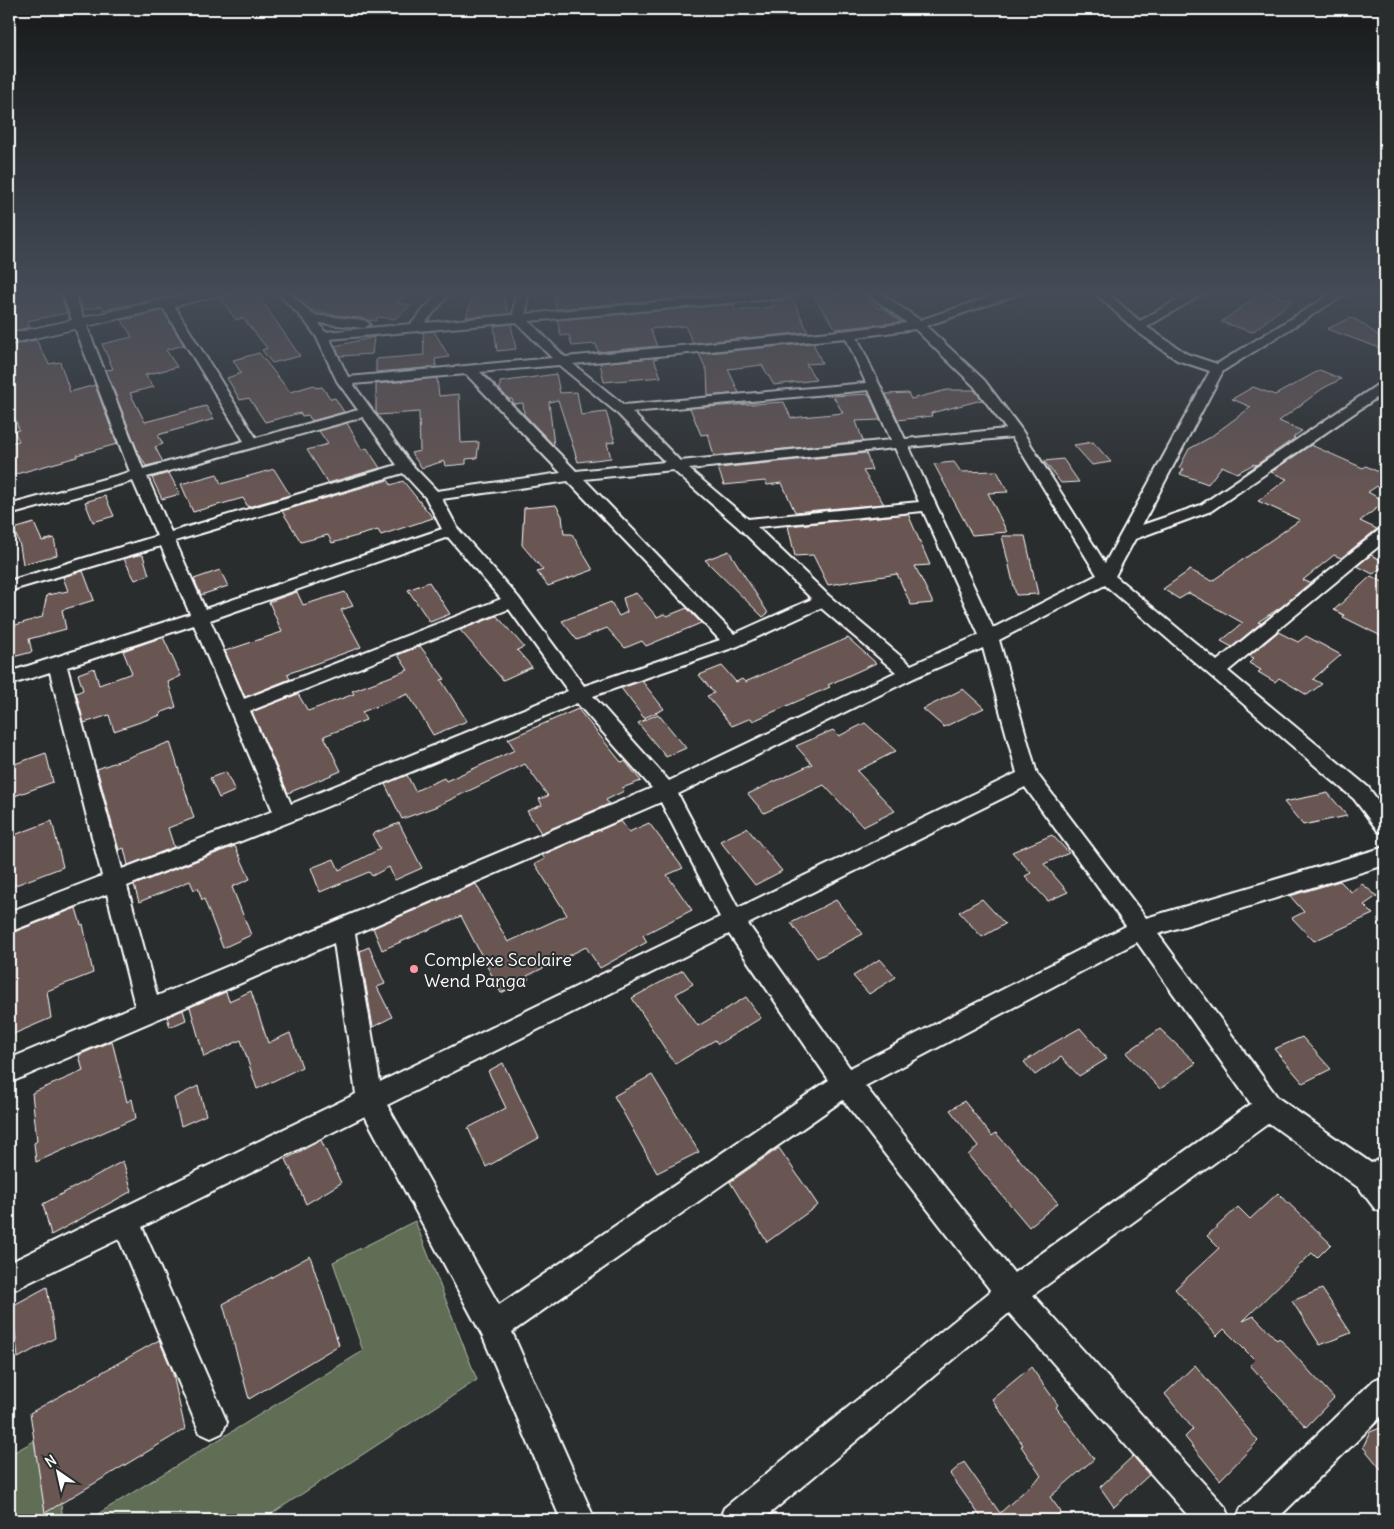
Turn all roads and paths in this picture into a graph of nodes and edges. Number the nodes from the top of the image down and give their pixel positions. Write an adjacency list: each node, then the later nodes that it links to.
1 (95, 362): 22 (street)
2 (203, 362): 18 (street)
3 (335, 362): 12 (street)
4 (548, 362): 11 (street)
5 (564, 362): 15 (street)
6 (863, 362): 13 (street)
7 (957, 362): 17 (street)
8 (1198, 362): 10 (street)
9 (1229, 362): 10 (street)
10 (1218, 369): 30 (street)
11 (470, 370): 12 (street); 23 (street)
12 (344, 381): 16 (street)
13 (874, 386): 15 (street); 19 (street)
14 (1385, 386): 30 (street)
15 (621, 409): 20 (street)
16 (366, 412): 18 (street); 21 (street)
17 (1016, 432): 19 (street); 32 (street)
18 (252, 443): 22 (street)
19 (901, 445): 20 (street); 25 (street)
20 (678, 466): 23 (street); 27 (street)
21 (406, 467): 24 (street); 31 (street)
22 (138, 474): 26 (street); 31 (street)
23 (572, 476): 24 (street); 38 (street)
24 (433, 496): 28 (street)
25 (927, 506): 27 (street); 37 (street)
26 (9, 510)
27 (744, 524): 34 (street)
28 (451, 531): 35 (street); 36 (street)
29 (1385, 533): 40 (street)
30 (1127, 536): 32 (street)
31 (166, 539): 33 (street); 36 (street)
32 (1106, 577): 37 (street); 40 (street)
33 (9, 586)
34 (824, 600): 38 (street); 41 (street)
35 (512, 601): 43 (street); 44 (street)
36 (200, 617): 39 (street); 44 (street)
37 (989, 638): 41 (street); 45 (street)
38 (732, 642): 43 (street)
39 (57, 663): 42 (street); 50 (street)
40 (1216, 671): 48 (street)
41 (909, 673): 46 (street)
42 (9, 679)
43 (580, 694): 46 (street); 47 (street)
44 (239, 708): 47 (street)
45 (1028, 776): 51 (street); 53 (street)
46 (666, 791): 51 (street); 54 (street)
47 (285, 815): 50 (street)
48 (1385, 824)
49 (1385, 856): 53 (street)
50 (114, 882): 52 (street); 55 (street)
51 (733, 921): 57 (street); 58 (street)
52 (9, 922)
53 (1141, 929): 57 (street); 59 (street)
54 (343, 930): 55 (street); 58 (street)
55 (149, 1011): 56 (street)
56 (9, 1071)
57 (846, 1083): 64 (street); 65 (street)
58 (370, 1100): 62 (street); 65 (street)
59 (1269, 1107): 60 (street); 64 (street)
60 (1377, 1174): 61 (street)
61 (1385, 1199)
62 (125, 1220): 63 (street); 67 (street)
63 (9, 1278)
64 (1011, 1293): 69 (street); 70 (street)
65 (494, 1326): 68 (street)
66 (1385, 1390): 71 (street)
67 (211, 1422)
68 (578, 1520)
69 (736, 1520)
70 (1214, 1520)
71 (1253, 1520)

